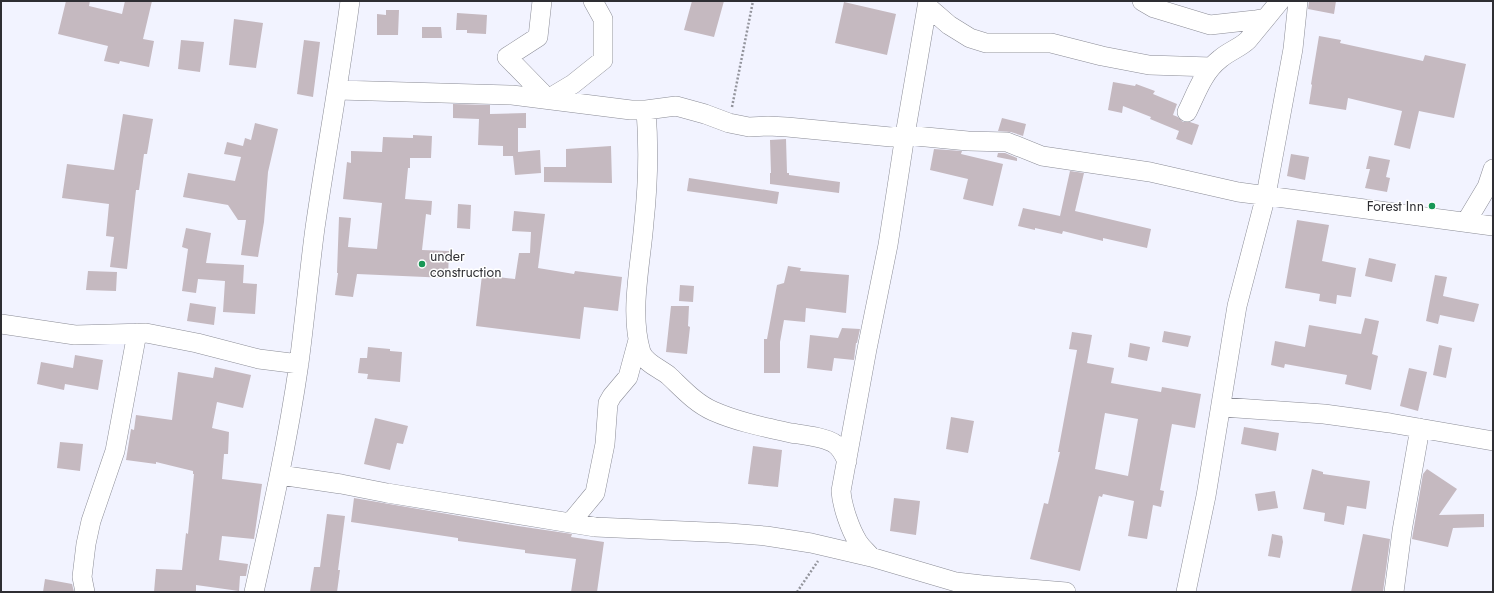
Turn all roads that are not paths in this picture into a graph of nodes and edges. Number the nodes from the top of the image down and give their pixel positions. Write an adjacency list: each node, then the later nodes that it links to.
1 (350, 1): 10 (street)
2 (542, 1): 11 (street)
3 (593, 1): 11 (street)
4 (1142, 1): 8 (street)
5 (1280, 1): 8 (street)
6 (1298, 1): 16 (street)
7 (928, 4): 9 (street); 14 (street)
8 (1266, 18): 9 (street)
9 (1211, 67): 13 (street)
10 (338, 90): 11 (street); 22 (street)
11 (548, 99): 12 (street)
12 (646, 110): 14 (street); 21 (street)
13 (1187, 112)
14 (905, 136): 16 (street); 26 (street)
15 (1493, 169): 17 (street)
16 (1266, 195): 17 (street); 23 (street)
17 (1466, 222): 18 (street)
18 (1493, 226)
19 (1, 324): 20 (street)
20 (137, 332): 22 (street); 31 (street)
21 (638, 340): 26 (street); 28 (street)
22 (298, 364): 27 (street)
23 (1222, 407): 24 (street); 34 (street)
24 (1420, 428): 25 (street); 35 (street)
25 (1493, 442)
26 (847, 461): 29 (street)
27 (280, 475): 28 (street); 32 (street)
28 (571, 522): 29 (street)
29 (871, 557): 30 (street)
30 (1044, 591): 33 (street)
31 (85, 592)
32 (254, 592)
33 (1066, 592)
34 (1186, 592)
35 (1394, 592)

